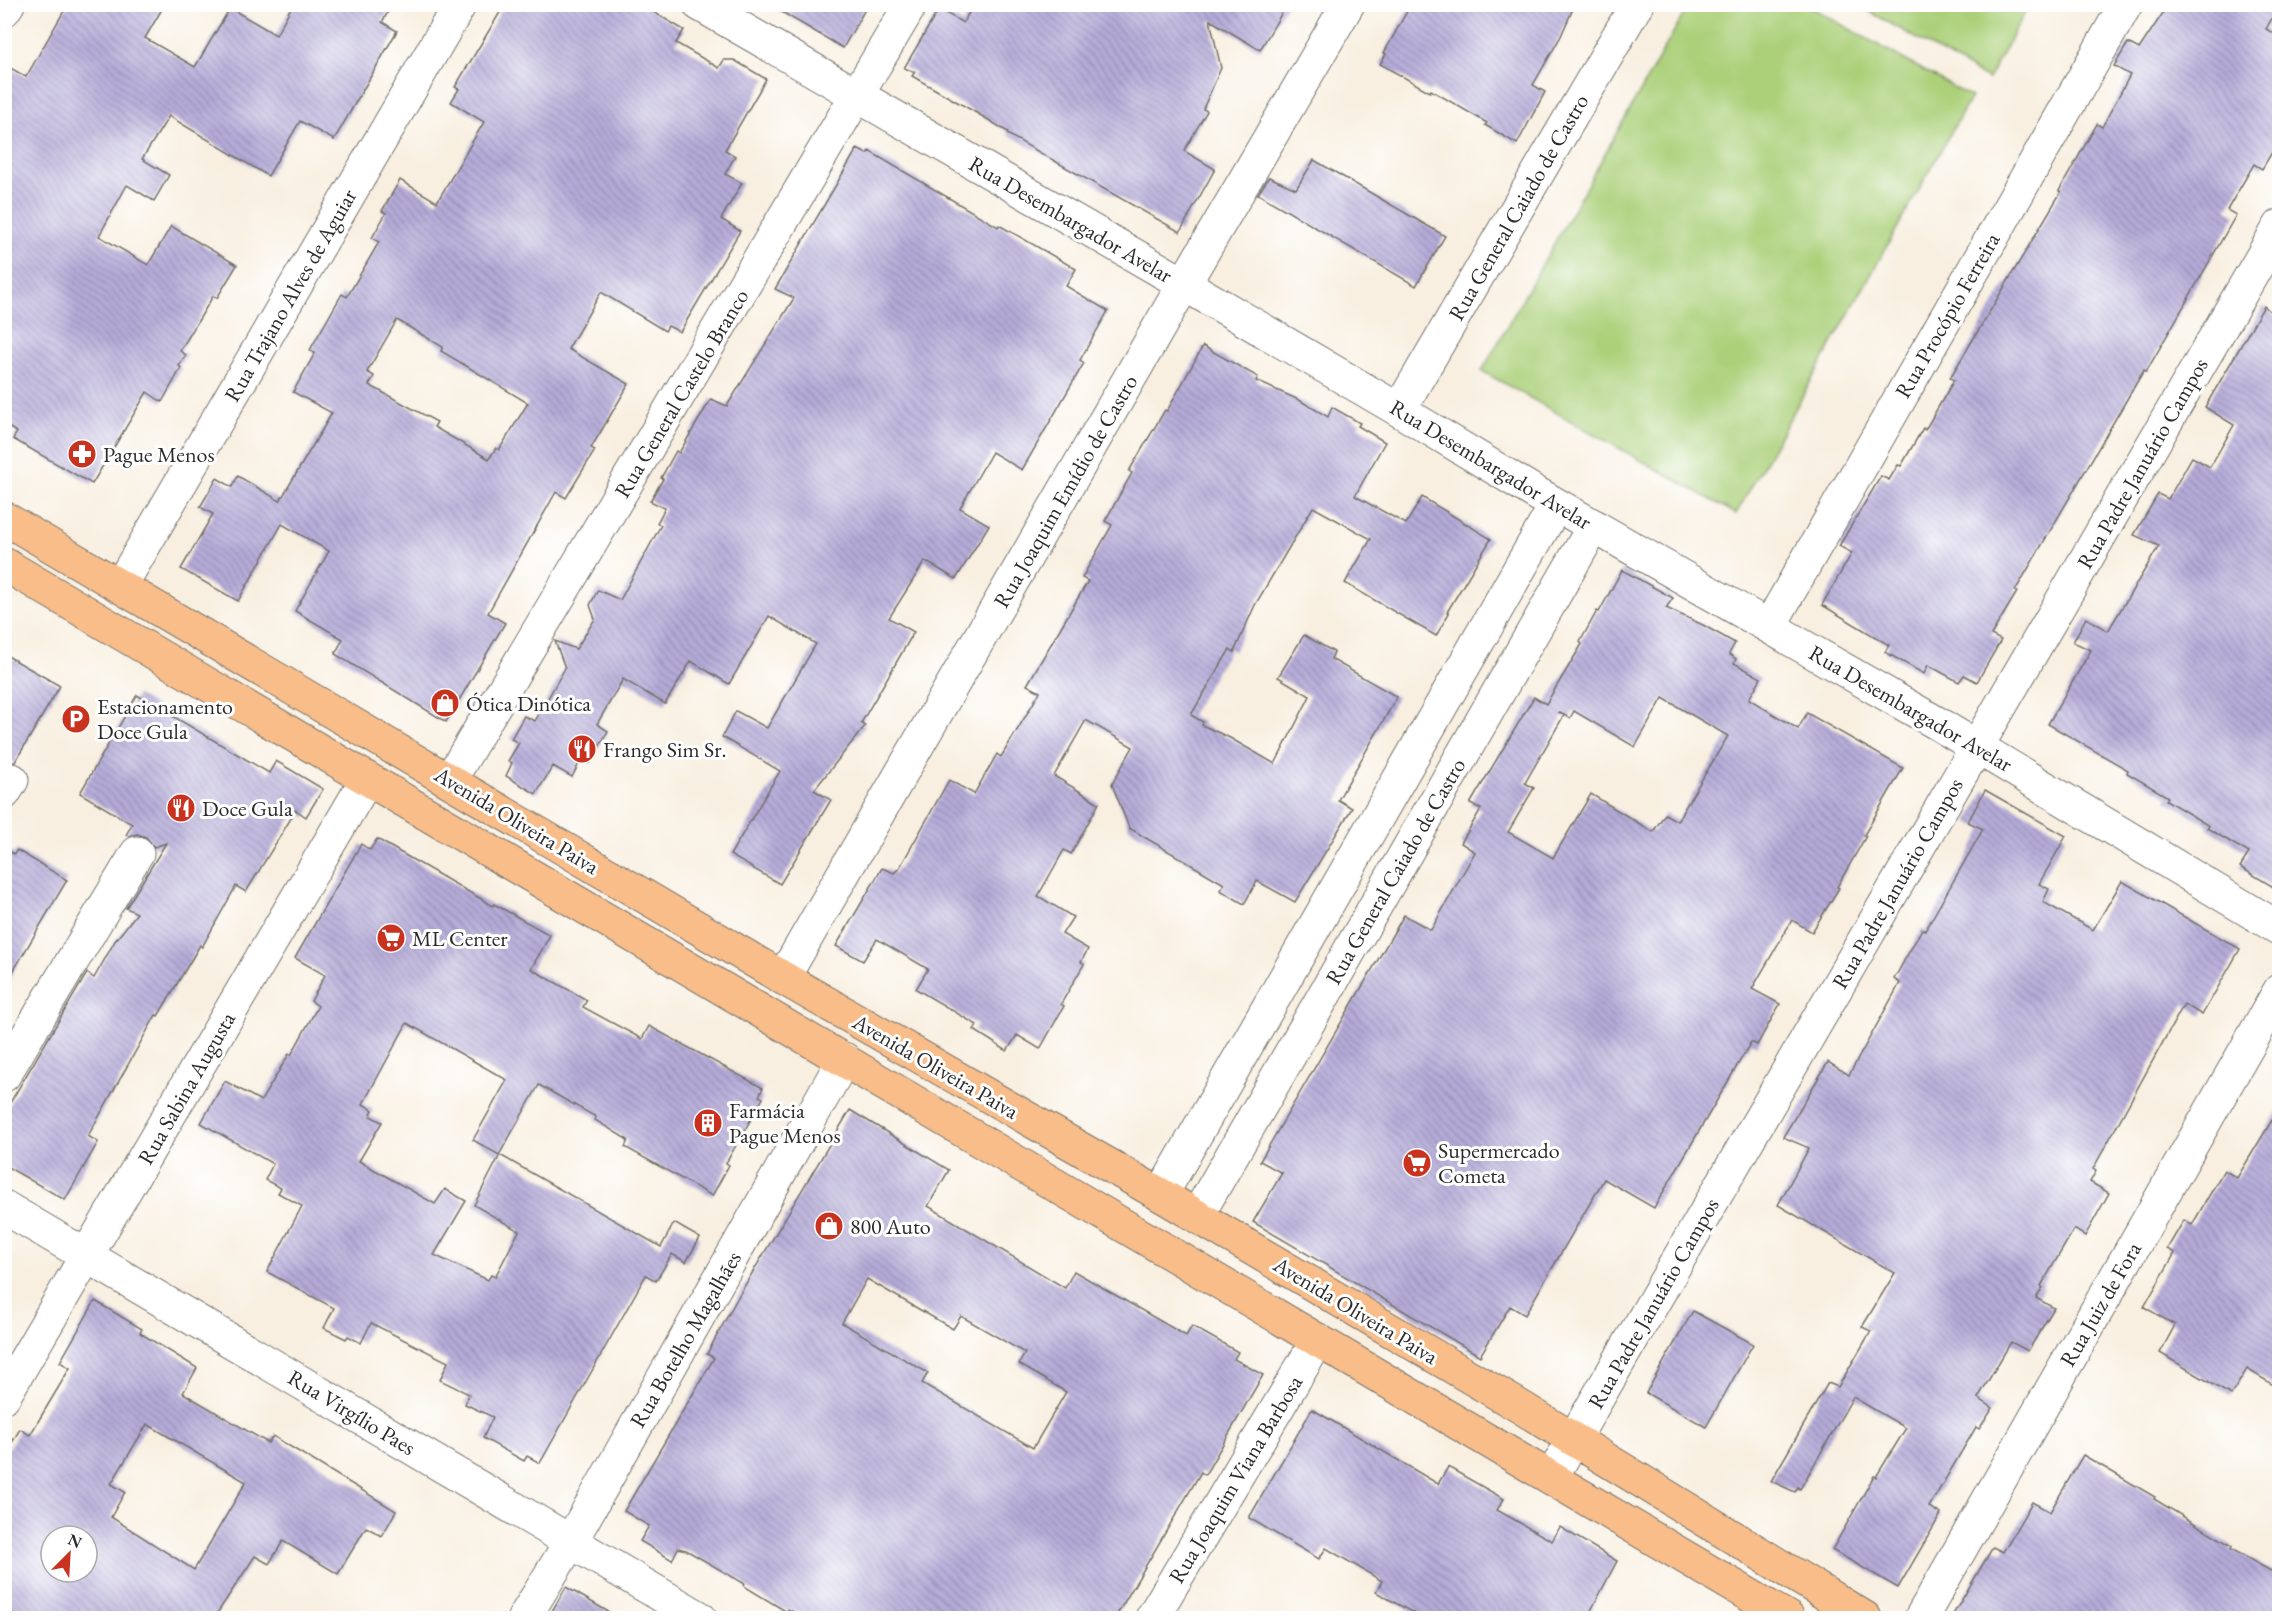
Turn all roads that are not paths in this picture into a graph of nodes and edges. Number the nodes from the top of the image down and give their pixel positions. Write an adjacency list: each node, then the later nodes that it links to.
1 (8, 4): 8 (street)
2 (460, 4): 17 (street, Rua Trajano Alves de Aguiar)
3 (699, 4): 9 (street, Rua Desembargador Avelar)
4 (911, 4): 9 (street, Rua General Castelo Branco)
5 (1348, 4): 11 (street, Rua Joaquim Emídio de Castro)
6 (1637, 4): 12 (street, Rua General Caiado de Castro)
7 (2126, 4): 18 (street, Rua Procópio Ferreira)
8 (4, 10)
9 (858, 96): 11 (street, Rua Desembargador Avelar); 21 (street, Rua General Castelo Branco)
10 (2280, 226): 19 (street, Rua Padre Januário Campos)
11 (1184, 284): 12 (street, Rua Desembargador Avelar); 24 (street, Rua Joaquim Emídio de Castro)
12 (1399, 410): 13 (street, Rua Desembargador Avelar)
13 (1556, 505): 15 (street, Rua Desembargador Avelar); 28 (street, Rua General Caiado de Castro)
14 (4, 518): 17 (main road, Avenida Oliveira Paiva)
15 (1594, 526): 18 (street, Rua Desembargador Avelar); 30 (street, Rua General Caiado de Castro)
16 (4, 564): 20 (main road, Avenida Oliveira Paiva)
17 (121, 585): 21 (main road, Avenida Oliveira Paiva)
18 (1770, 625): 19 (street, Rua Desembargador Avelar)
19 (1977, 746): 23 (street, Rua Desembargador Avelar); 34 (street, Rua Padre Januário Campos)
20 (367, 779): 26 (main road, Avenida Oliveira Paiva); 31 (street, Rua Sabina Augusta)
21 (450, 780): 24 (main road, Avenida Oliveira Paiva)
22 (137, 853): 27 (street)
23 (2280, 929)
24 (783, 978): 28 (main road, Avenida Oliveira Paiva)
25 (2280, 990): 42 (street, Rua Juiz de Fora)
26 (844, 1059): 32 (main road, Avenida Oliveira Paiva); 36 (street, Rua Botelho Magalhães)
27 (4, 1075)
28 (1161, 1195): 30 (main road, Avenida Oliveira Paiva)
29 (4, 1207): 31 (street, Rua Virgílio Paes)
30 (1197, 1216): 34 (main road, Avenida Oliveira Paiva)
31 (88, 1256): 33 (street, Rua Sabina Augusta); 36 (street, Rua Virgílio Paes)
32 (1318, 1340): 35 (main road, Avenida Oliveira Paiva); 39 (street, Rua Joaquim Viana Barbosa)
33 (4, 1396)
34 (1574, 1439): 35 (street, Rua Padre Januário Campos); 41 (main road, Avenida Oliveira Paiva)
35 (1551, 1478): 40 (main road, Avenida Oliveira Paiva)
36 (571, 1541): 37 (street, Rua Botelho Magalhães); 38 (street, Rua Virgílio Paes)
37 (524, 1618)
38 (700, 1618)
39 (1152, 1618)
40 (1788, 1618)
41 (1865, 1618)
42 (1921, 1618)

